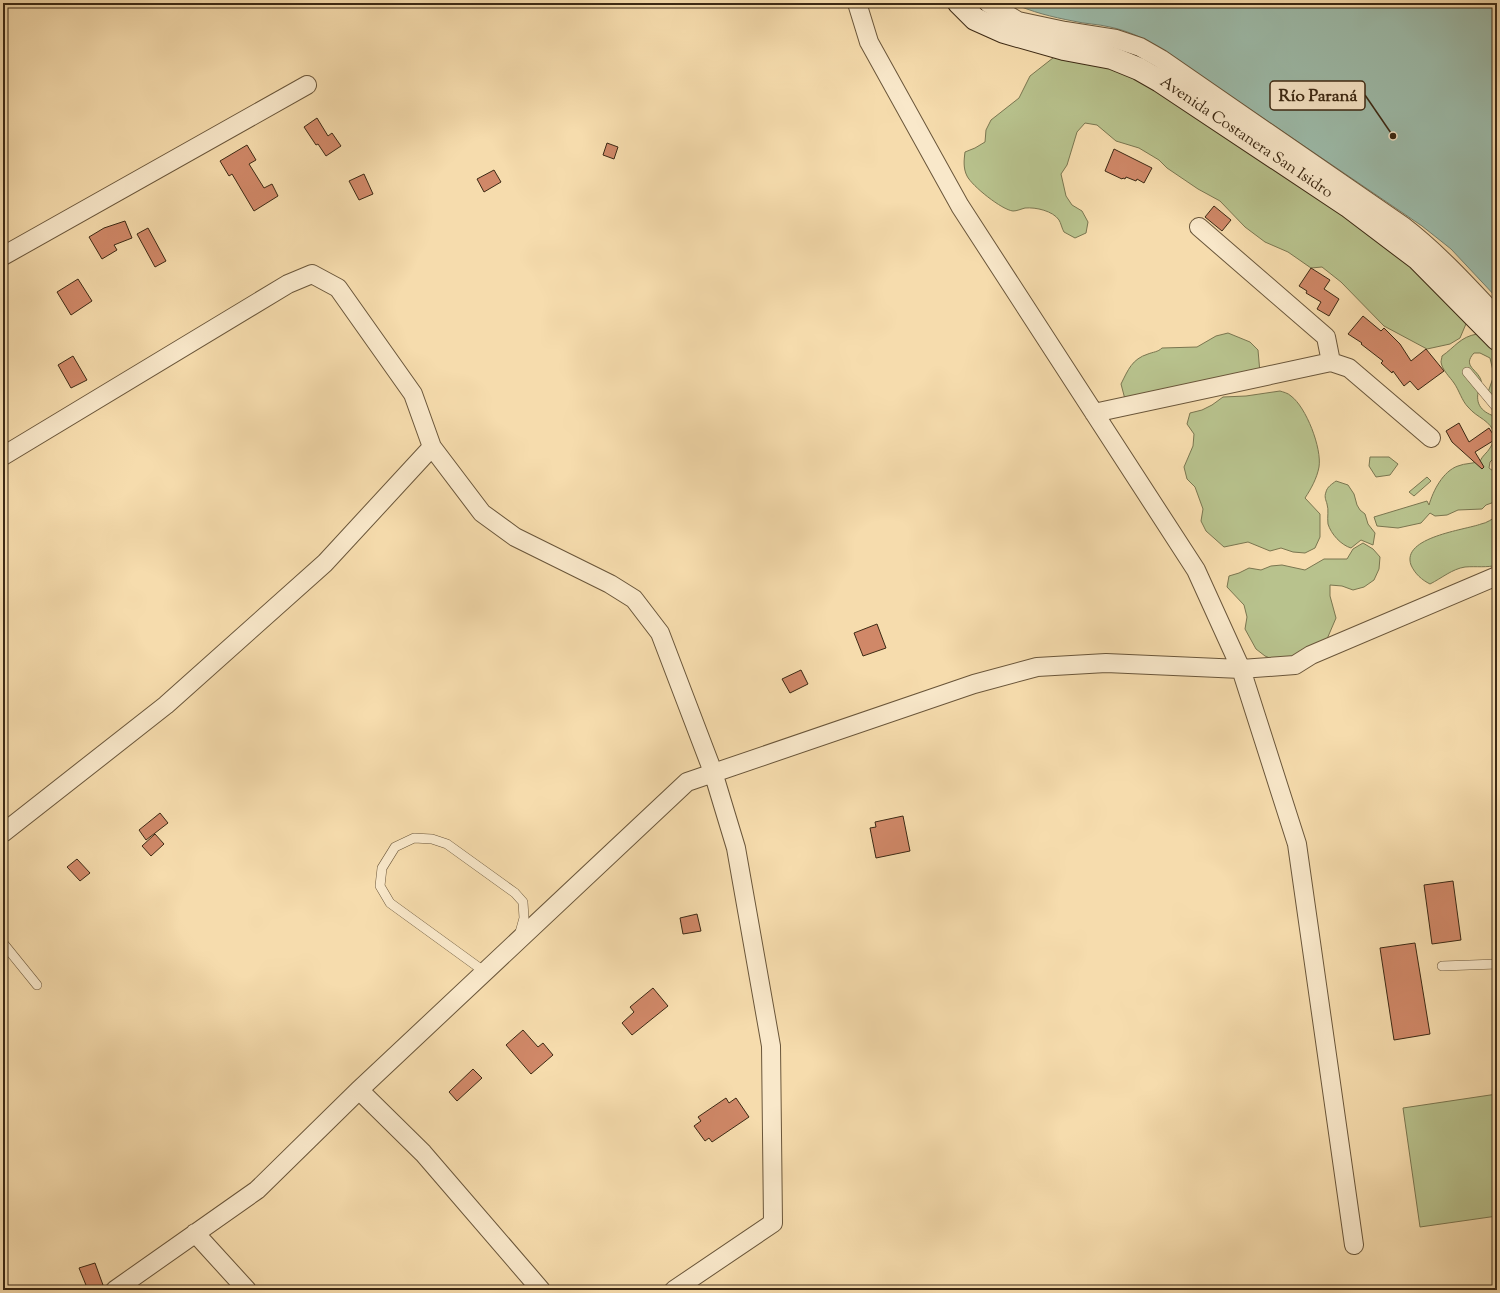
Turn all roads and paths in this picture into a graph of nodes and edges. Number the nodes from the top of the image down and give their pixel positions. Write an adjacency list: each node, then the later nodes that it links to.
1 (857, 3): 12 (street)
2 (958, 3): 8 (main road, Avenida Costanera San Isidro)
3 (988, 3): 7 (street)
4 (307, 85): 6 (street)
5 (1199, 227): 9 (street)
6 (3, 256)
7 (1497, 317)
8 (1497, 339)
9 (1331, 362): 12 (street); 13 (street)
10 (1467, 372): 11 (lane)
11 (1497, 408)
12 (1094, 414): 17 (street)
13 (1431, 438)
14 (432, 447): 15 (street); 18 (street); 19 (street)
15 (3, 456)
16 (1497, 576): 17 (street)
17 (1241, 669): 18 (street); 28 (street)
18 (713, 772): 20 (street); 32 (street)
19 (3, 832)
20 (517, 942): 24 (street); 24 (lane)
21 (3, 943): 25 (lane)
22 (1497, 964): 23 (lane)
23 (1442, 966)
24 (485, 972): 26 (street)
25 (37, 985)
26 (359, 1090): 27 (street); 31 (street)
27 (195, 1233): 29 (street); 30 (street)
28 (1354, 1245)
29 (114, 1290)
30 (247, 1290)
31 (541, 1290)
32 (674, 1290)

